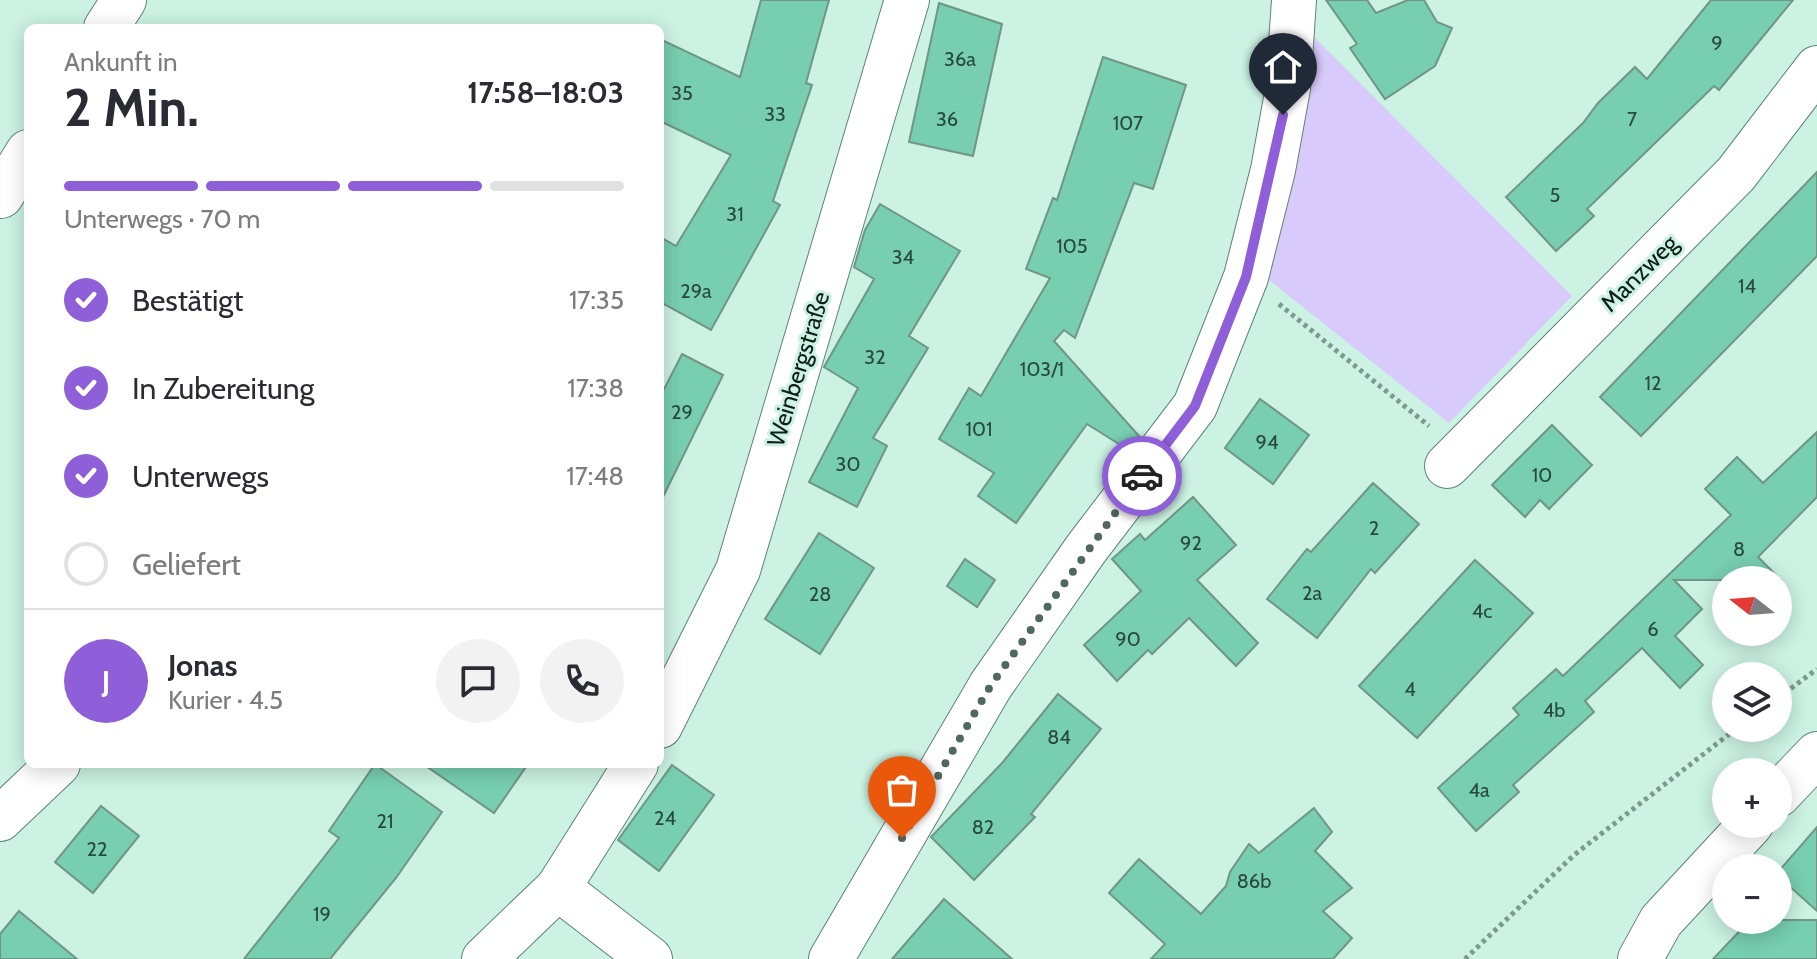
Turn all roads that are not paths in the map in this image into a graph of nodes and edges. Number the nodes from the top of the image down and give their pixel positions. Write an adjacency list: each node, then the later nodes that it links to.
1 (124, 0): 4 (street)
2 (907, 0): 9 (street, Weinbergstraße)
3 (1294, 0): 19 (street)
4 (109, 24)
5 (1817, 68): 8 (street, Manzweg)
6 (24, 159): 7 (street)
7 (1, 196)
8 (1454, 459)
9 (664, 718)
10 (1817, 754): 13 (street)
11 (54, 768): 14 (street)
12 (633, 768): 16 (street)
13 (1792, 780)
14 (0, 819)
15 (1738, 838): 20 (street)
16 (558, 888): 17 (street); 18 (street)
17 (484, 959)
18 (650, 959)
19 (831, 959)
20 (1640, 959)

